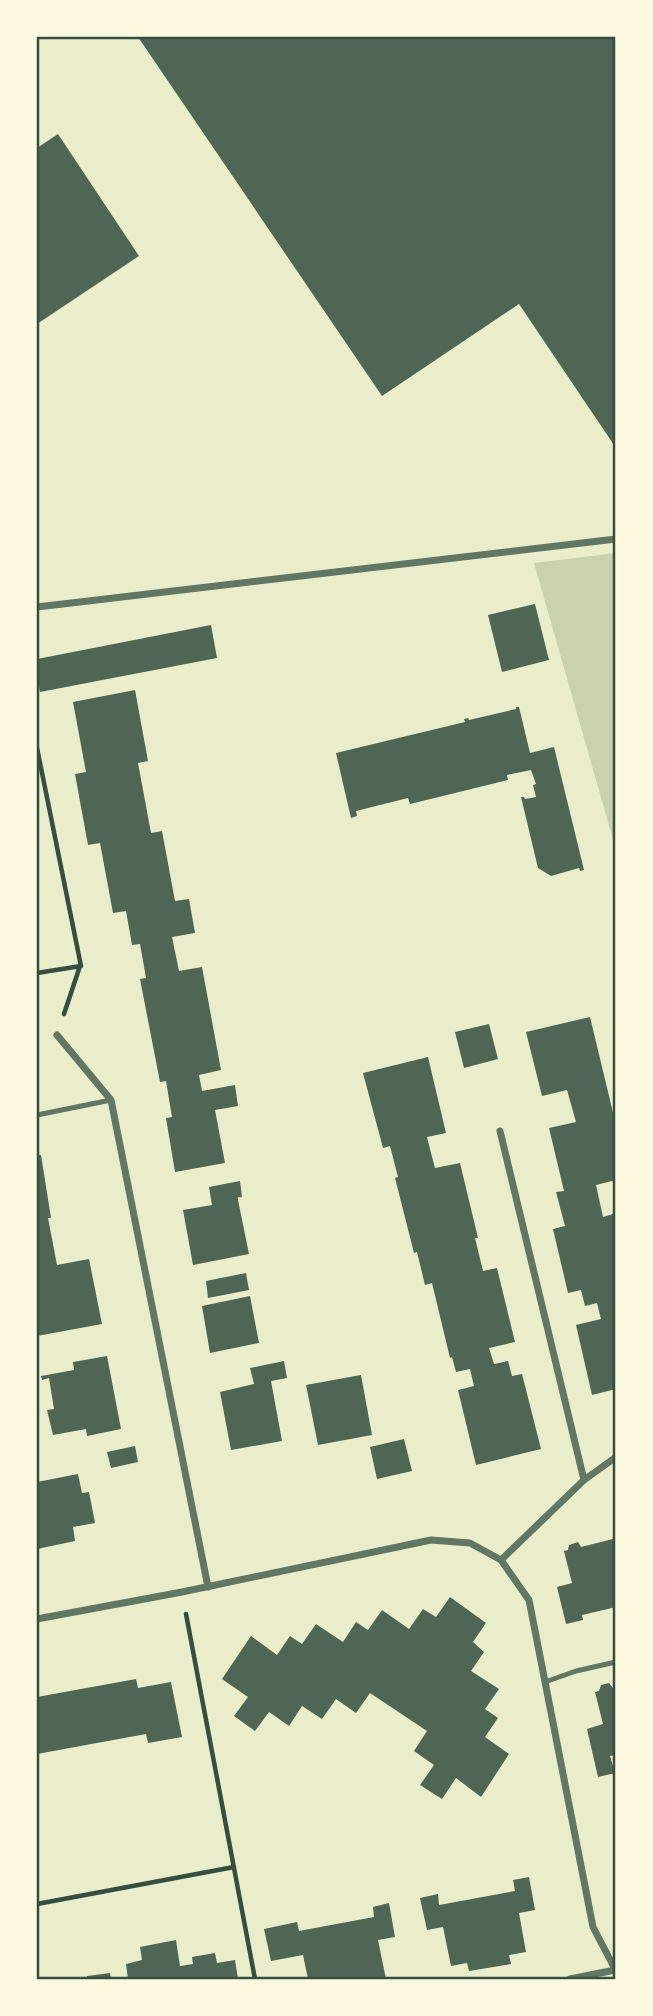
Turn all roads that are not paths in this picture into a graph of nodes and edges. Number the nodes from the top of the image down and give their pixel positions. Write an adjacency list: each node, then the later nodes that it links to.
1 (616, 539): 2 (street)
2 (37, 607)
3 (57, 1035): 4 (street)
4 (111, 1100): 5 (lane); 10 (street)
5 (37, 1115)
6 (500, 1131): 8 (street)
7 (616, 1457): 8 (street)
8 (584, 1480): 9 (street)
9 (501, 1560): 10 (street); 13 (street)
10 (208, 1587): 11 (street)
11 (37, 1619)
12 (616, 1662): 13 (lane)
13 (545, 1682): 14 (street)
14 (616, 1970): 15 (street)
15 (570, 1979)

